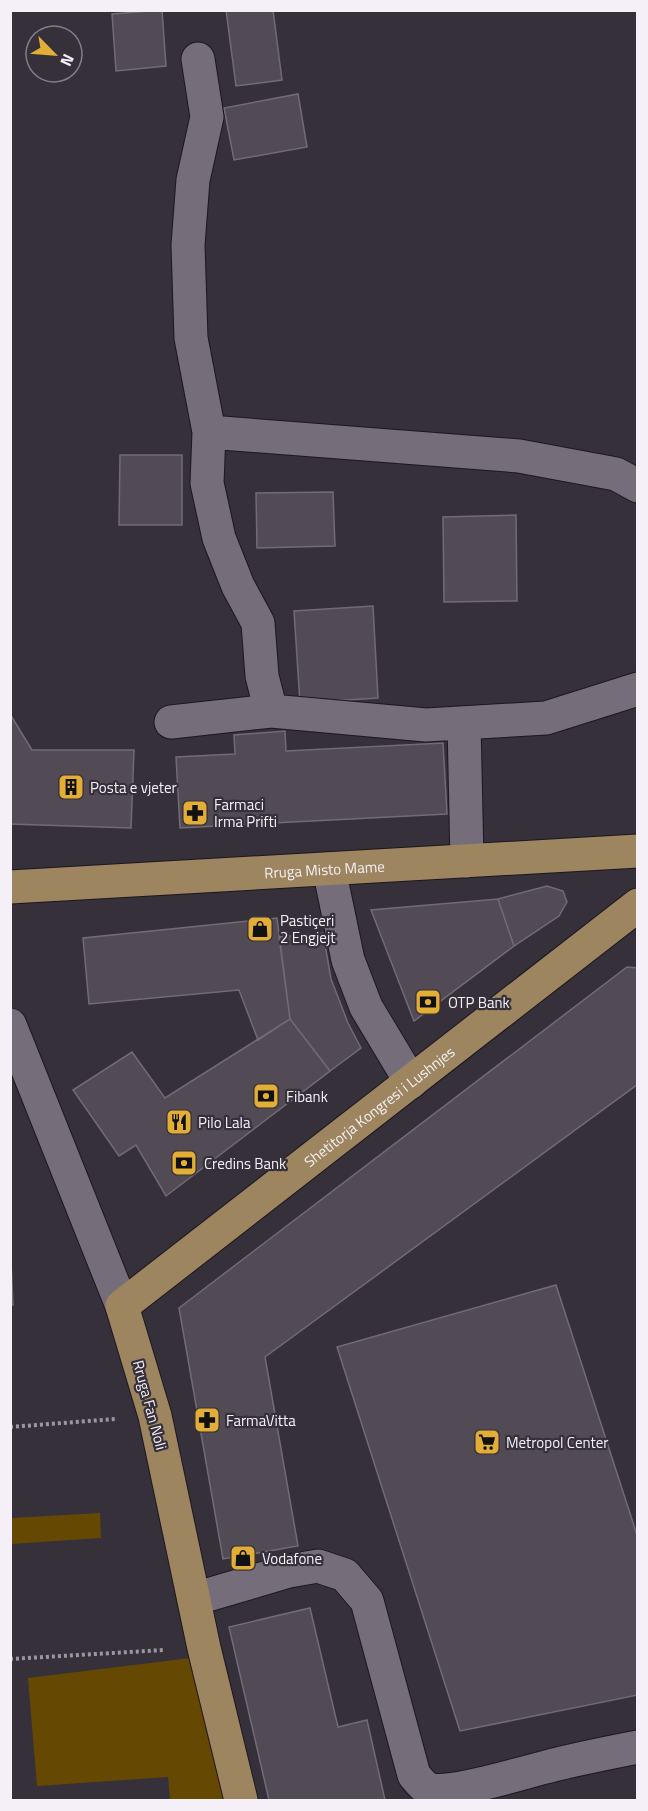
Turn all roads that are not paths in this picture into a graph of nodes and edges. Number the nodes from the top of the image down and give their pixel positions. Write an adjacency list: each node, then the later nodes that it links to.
1 (198, 59): 2 (street)
2 (208, 432): 3 (street); 5 (street)
3 (638, 486)
4 (638, 689): 7 (street)
5 (271, 711): 6 (street); 7 (street)
6 (171, 722)
7 (464, 723): 9 (street)
8 (638, 851): 9 (main road, Rruga Misto Mame)
9 (467, 861): 10 (main road, Rruga Misto Mame)
10 (328, 869): 11 (main road, Rruga Misto Mame); 14 (street)
11 (10, 886)
12 (638, 905): 14 (main road, Shetitorja Kongresi i Lushnjes)
13 (10, 1025): 15 (street, Rruga Fan Noli)
14 (411, 1082): 15 (main road, Shetitorja Kongresi i Lushnjes)
15 (122, 1306): 16 (main road, Rruga Fan Noli)
16 (194, 1599): 17 (street); 18 (main road, Rruga Fan Noli)
17 (638, 1747)
18 (241, 1800)

